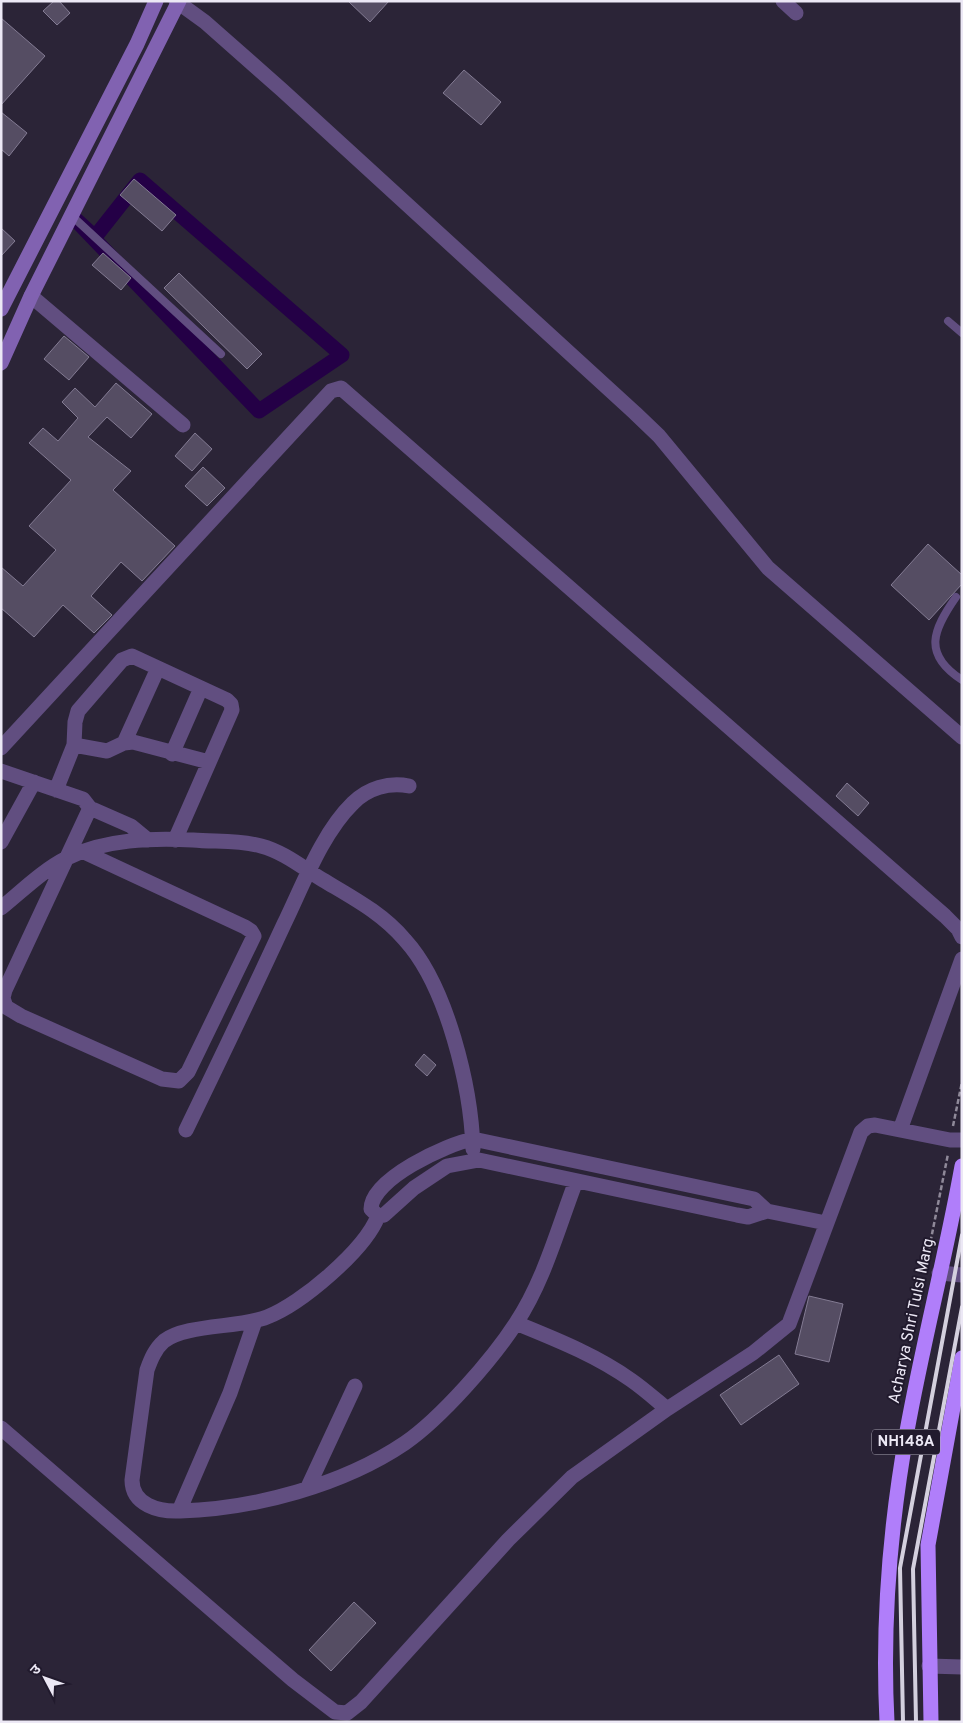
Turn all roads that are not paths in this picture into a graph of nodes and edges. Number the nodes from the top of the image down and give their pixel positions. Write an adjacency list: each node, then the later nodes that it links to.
1 (156, 1): 5 (street)
2 (783, 1): 4 (street)
3 (178, 2): 6 (street); 19 (street)
4 (796, 13)
5 (62, 189): 6 (street); 9 (street)
6 (80, 200): 7 (street)
7 (72, 216): 8 (street); 12 (lane)
8 (31, 296): 13 (street); 14 (street)
9 (1, 309)
10 (948, 320): 11 (lane)
11 (962, 333)
12 (221, 354)
13 (1, 363)
14 (183, 425)
15 (956, 597): 17 (lane)
16 (158, 668): 18 (street); 20 (street); 21 (street)
17 (962, 680)
18 (201, 688): 23 (street); 24 (street)
19 (962, 738)
20 (124, 743): 21 (street); 23 (street)
21 (74, 745): 28 (street)
22 (1, 748): 39 (street)
23 (172, 754): 24 (street)
24 (209, 762): 31 (street)
25 (1, 770): 26 (street)
26 (34, 782): 28 (street); 32 (street)
27 (409, 786): 35 (street)
28 (56, 790): 29 (street)
29 (90, 808): 30 (street); 34 (street)
30 (148, 840): 31 (street); 33 (street)
31 (175, 840): 35 (street)
32 (1, 842)
33 (84, 852): 34 (street); 34 (street)
34 (68, 857): 37 (street)
35 (309, 871): 41 (street); 43 (street)
36 (1, 889): 37 (street)
37 (17, 895): 38 (street)
38 (1, 908)
39 (962, 937)
40 (962, 959): 42 (street)
41 (186, 1130)
42 (900, 1130): 44 (street); 50 (street)
43 (472, 1139): 45 (street); 48 (street); 49 (street)
44 (962, 1140)
45 (473, 1161): 47 (street); 49 (street)
46 (962, 1166): 51 (highway, Acharya Shri Tulsi Marg / NH148A)
47 (576, 1181): 48 (street); 54 (street)
48 (767, 1211): 50 (street)
49 (378, 1216): 53 (street)
50 (826, 1223): 57 (street)
51 (939, 1273): 52 (street); 63 (highway, Acharya Shri Tulsi Marg / NH148A)
52 (962, 1275)
53 (255, 1321): 60 (street); 60 (street)
54 (516, 1323): 57 (street); 59 (street)
55 (962, 1358): 61 (highway, NH148A)
56 (355, 1386): 59 (street)
57 (668, 1409): 58 (street)
58 (1, 1428)
59 (308, 1487): 60 (street)
60 (179, 1511)
61 (929, 1666): 62 (street); 64 (highway, NH148A)
62 (962, 1668)
63 (887, 1722)
64 (931, 1722)

